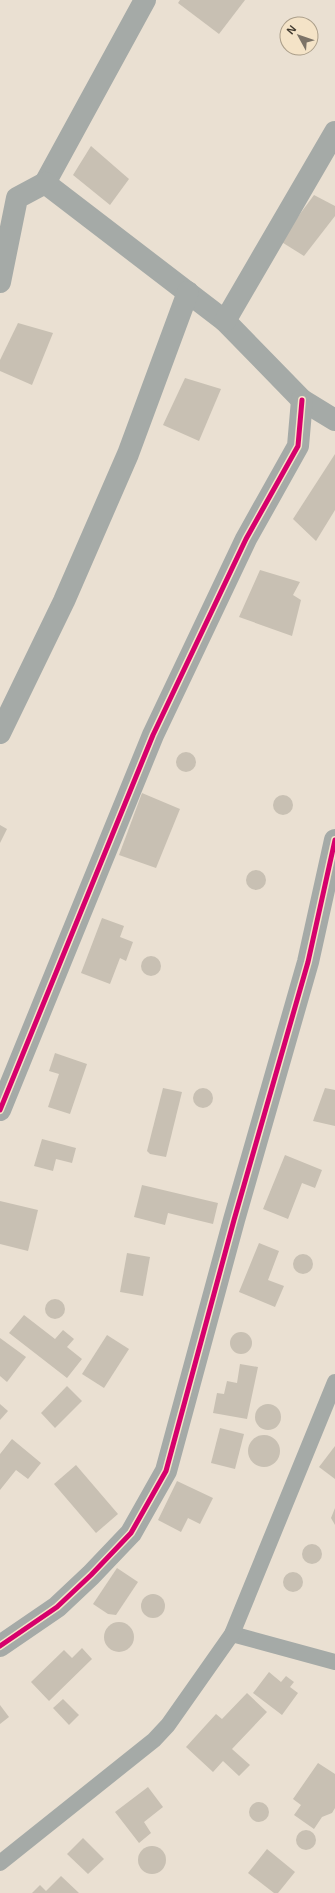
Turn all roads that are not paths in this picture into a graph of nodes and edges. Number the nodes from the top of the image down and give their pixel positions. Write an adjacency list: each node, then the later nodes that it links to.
1 (145, 0): 3 (street)
2 (335, 132): 6 (street)
3 (45, 183): 4 (street); 5 (street)
4 (0, 282)
5 (188, 292): 6 (street); 9 (street)
6 (226, 321): 7 (street)
7 (302, 400): 8 (street); 11 (street)
8 (335, 420)
9 (0, 733)
10 (335, 840): 14 (street)
11 (0, 1110)
12 (335, 1382): 13 (lane)
13 (232, 1634): 15 (lane); 16 (lane)
14 (0, 1646)
15 (335, 1662)
16 (0, 1863)

